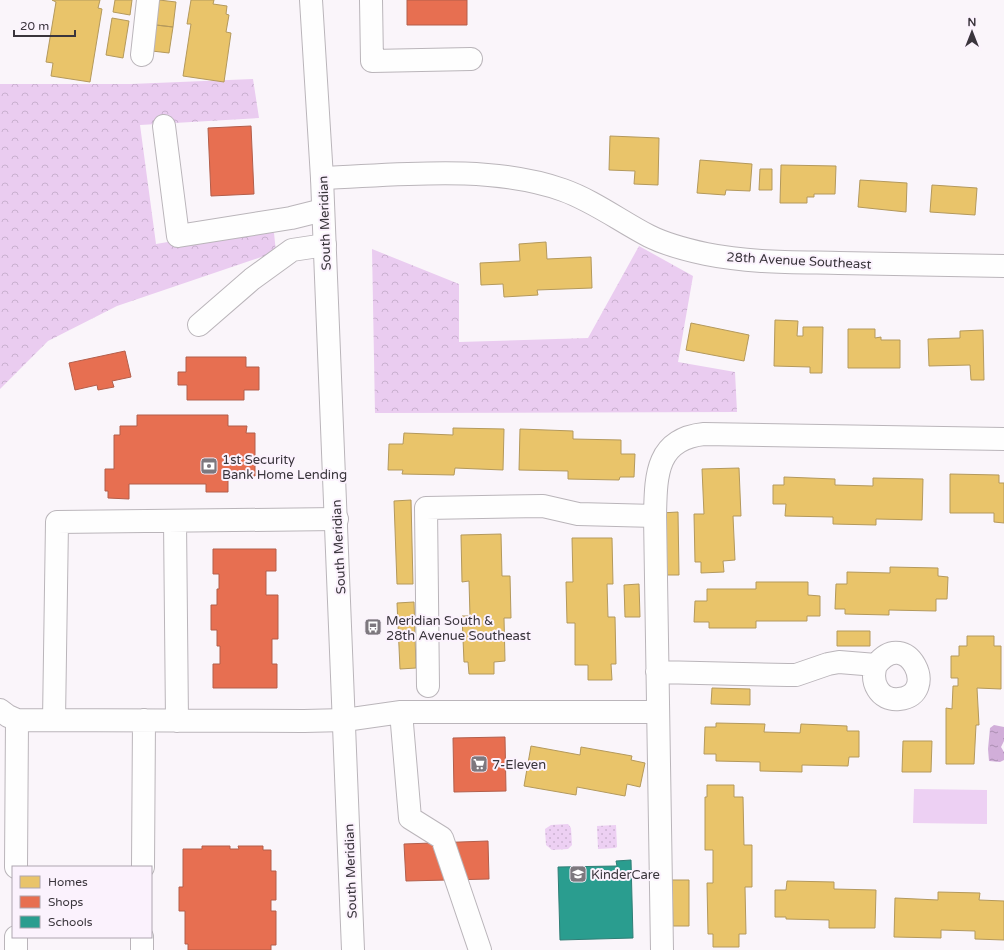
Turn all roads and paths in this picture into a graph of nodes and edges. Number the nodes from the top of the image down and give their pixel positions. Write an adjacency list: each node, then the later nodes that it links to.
1 (148, 0): 4 (main road)
2 (312, 0): 7 (main road, South Meridian)
3 (370, 0): 5 (main road)
4 (142, 55)
5 (471, 59)
6 (164, 126): 8 (main road)
7 (322, 178): 8 (main road, South Meridian); 10 (main road, 28th Avenue Southeast)
8 (324, 210): 9 (main road, South Meridian)
9 (325, 245): 11 (main road); 14 (main road, South Meridian)
10 (1004, 266)
11 (198, 325)
12 (1004, 439): 13 (main road)
13 (655, 516): 17 (main road); 18 (main road)
14 (337, 519): 15 (main road); 24 (main road, South Meridian)
15 (176, 521): 22 (main road); 25 (main road)
16 (876, 665): 17 (main road)
17 (657, 672): 20 (main road)
18 (428, 686)
19 (401, 712): 20 (main road); 24 (main road); 33 (main road)
20 (658, 712): 34 (main road)
21 (8, 715): 22 (main road); 26 (main road)
22 (54, 720): 23 (main road)
23 (144, 720): 25 (main road); 27 (main road)
24 (345, 720): 25 (main road); 32 (main road, South Meridian)
25 (177, 721)
26 (16, 866)
27 (143, 866)
28 (16, 938): 30 (main road)
29 (142, 938): 31 (main road)
30 (16, 950)
31 (142, 950)
32 (353, 950)
33 (480, 950)
34 (662, 950)

